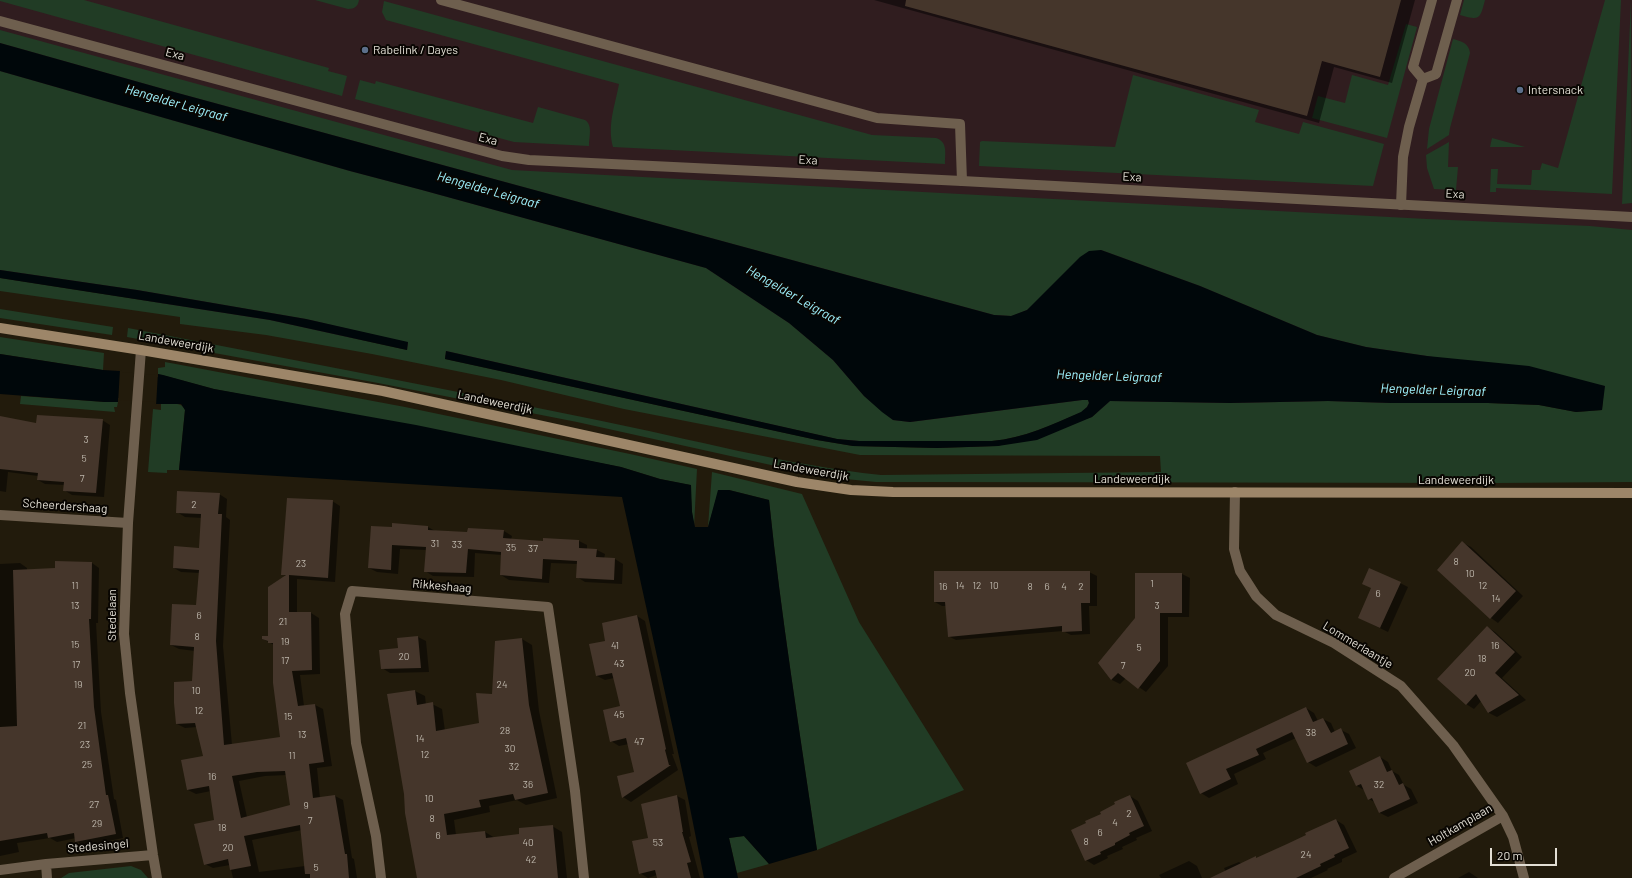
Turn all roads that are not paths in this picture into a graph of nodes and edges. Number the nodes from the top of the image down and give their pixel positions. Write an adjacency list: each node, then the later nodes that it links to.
1 (442, 0): 6 (street)
2 (1432, 0): 5 (street)
3 (1457, 0): 5 (street)
4 (0, 21): 6 (street, Exa)
5 (1423, 79): 7 (street)
6 (962, 181): 7 (street, Exa)
7 (1401, 205): 8 (street, Exa)
8 (1632, 216)
9 (0, 328): 10 (street, Landeweerdijk)
10 (141, 350): 11 (street, Landeweerdijk); 14 (street, Stedelaan)
11 (1236, 492): 12 (street, Landeweerdijk); 15 (street, Lommerlaantje)
12 (1632, 493)
13 (0, 515): 14 (street, Scheerdershaag)
14 (128, 523): 16 (street, Stedelaan)
15 (1503, 816): 23 (street, Holtkamplaan); 24 (street, Holtkamplaan)
16 (153, 855): 17 (street, Stedesingel); 20 (street, Stedelaan)
17 (46, 864): 18 (street, Stedesingel); 19 (street)
18 (0, 870)
19 (47, 878)
20 (157, 878)
21 (382, 878): 22 (street, Rikkeshaag)
22 (584, 878)
23 (1394, 878)
24 (1524, 878)

